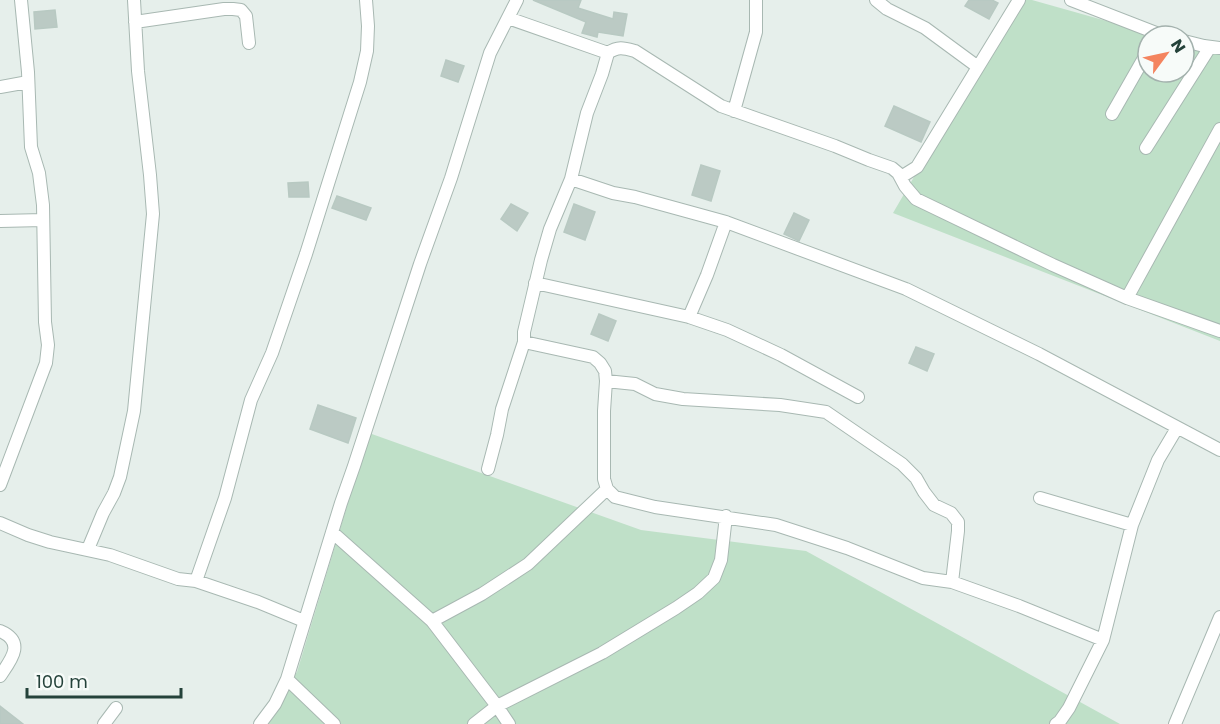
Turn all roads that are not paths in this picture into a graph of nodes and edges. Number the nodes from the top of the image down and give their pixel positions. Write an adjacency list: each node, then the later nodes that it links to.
1 (21, 0): 18 (street)
2 (134, 0): 10 (street)
3 (366, 0): 47 (street)
4 (517, 0): 9 (street)
5 (756, 0): 20 (street)
6 (876, 0): 16 (street)
7 (1019, 0): 16 (street)
8 (1071, 0): 11 (street)
9 (508, 18): 15 (street); 45 (street)
10 (135, 22): 12 (street); 46 (street)
11 (1136, 25)
12 (249, 43)
13 (1196, 43): 14 (street)
14 (1215, 47): 23 (street)
15 (608, 53): 20 (street); 25 (street)
16 (978, 67): 24 (street)
17 (1136, 72): 21 (street)
18 (28, 82): 19 (street); 26 (street)
19 (0, 87)
20 (734, 111): 24 (street)
21 (1112, 114)
22 (1220, 129): 30 (street)
23 (1146, 148)
24 (901, 177): 30 (street)
25 (571, 179): 28 (street); 29 (street)
26 (44, 220): 27 (street); 39 (street)
27 (0, 221)
28 (726, 222): 31 (street); 36 (street)
29 (535, 283): 31 (street); 33 (street)
30 (1127, 298): 32 (street)
31 (689, 317): 35 (street)
32 (1220, 331)
33 (525, 342): 34 (street); 38 (street)
34 (606, 381): 40 (street); 48 (street)
35 (858, 397)
36 (1177, 428): 37 (street); 44 (street)
37 (1220, 450)
38 (488, 469)
39 (0, 485)
40 (607, 489): 42 (street); 51 (street)
41 (1040, 498): 44 (street)
42 (726, 516): 48 (street); 56 (street)
43 (0, 523): 46 (street)
44 (1132, 525): 53 (street)
45 (332, 532): 50 (street); 51 (street)
46 (88, 549): 47 (street)
47 (196, 581): 50 (street)
48 (952, 582): 53 (street)
49 (1220, 617): 64 (street)
50 (304, 621): 55 (street)
51 (432, 621): 56 (street)
52 (0, 631): 54 (street)
53 (1103, 640): 63 (street)
54 (0, 676)
55 (287, 679): 59 (street); 60 (street)
56 (497, 706): 61 (street); 62 (street)
57 (116, 708): 58 (street)
58 (104, 724)
59 (260, 724)
60 (334, 724)
61 (474, 724)
62 (509, 724)
63 (1056, 724)
64 (1174, 724)

